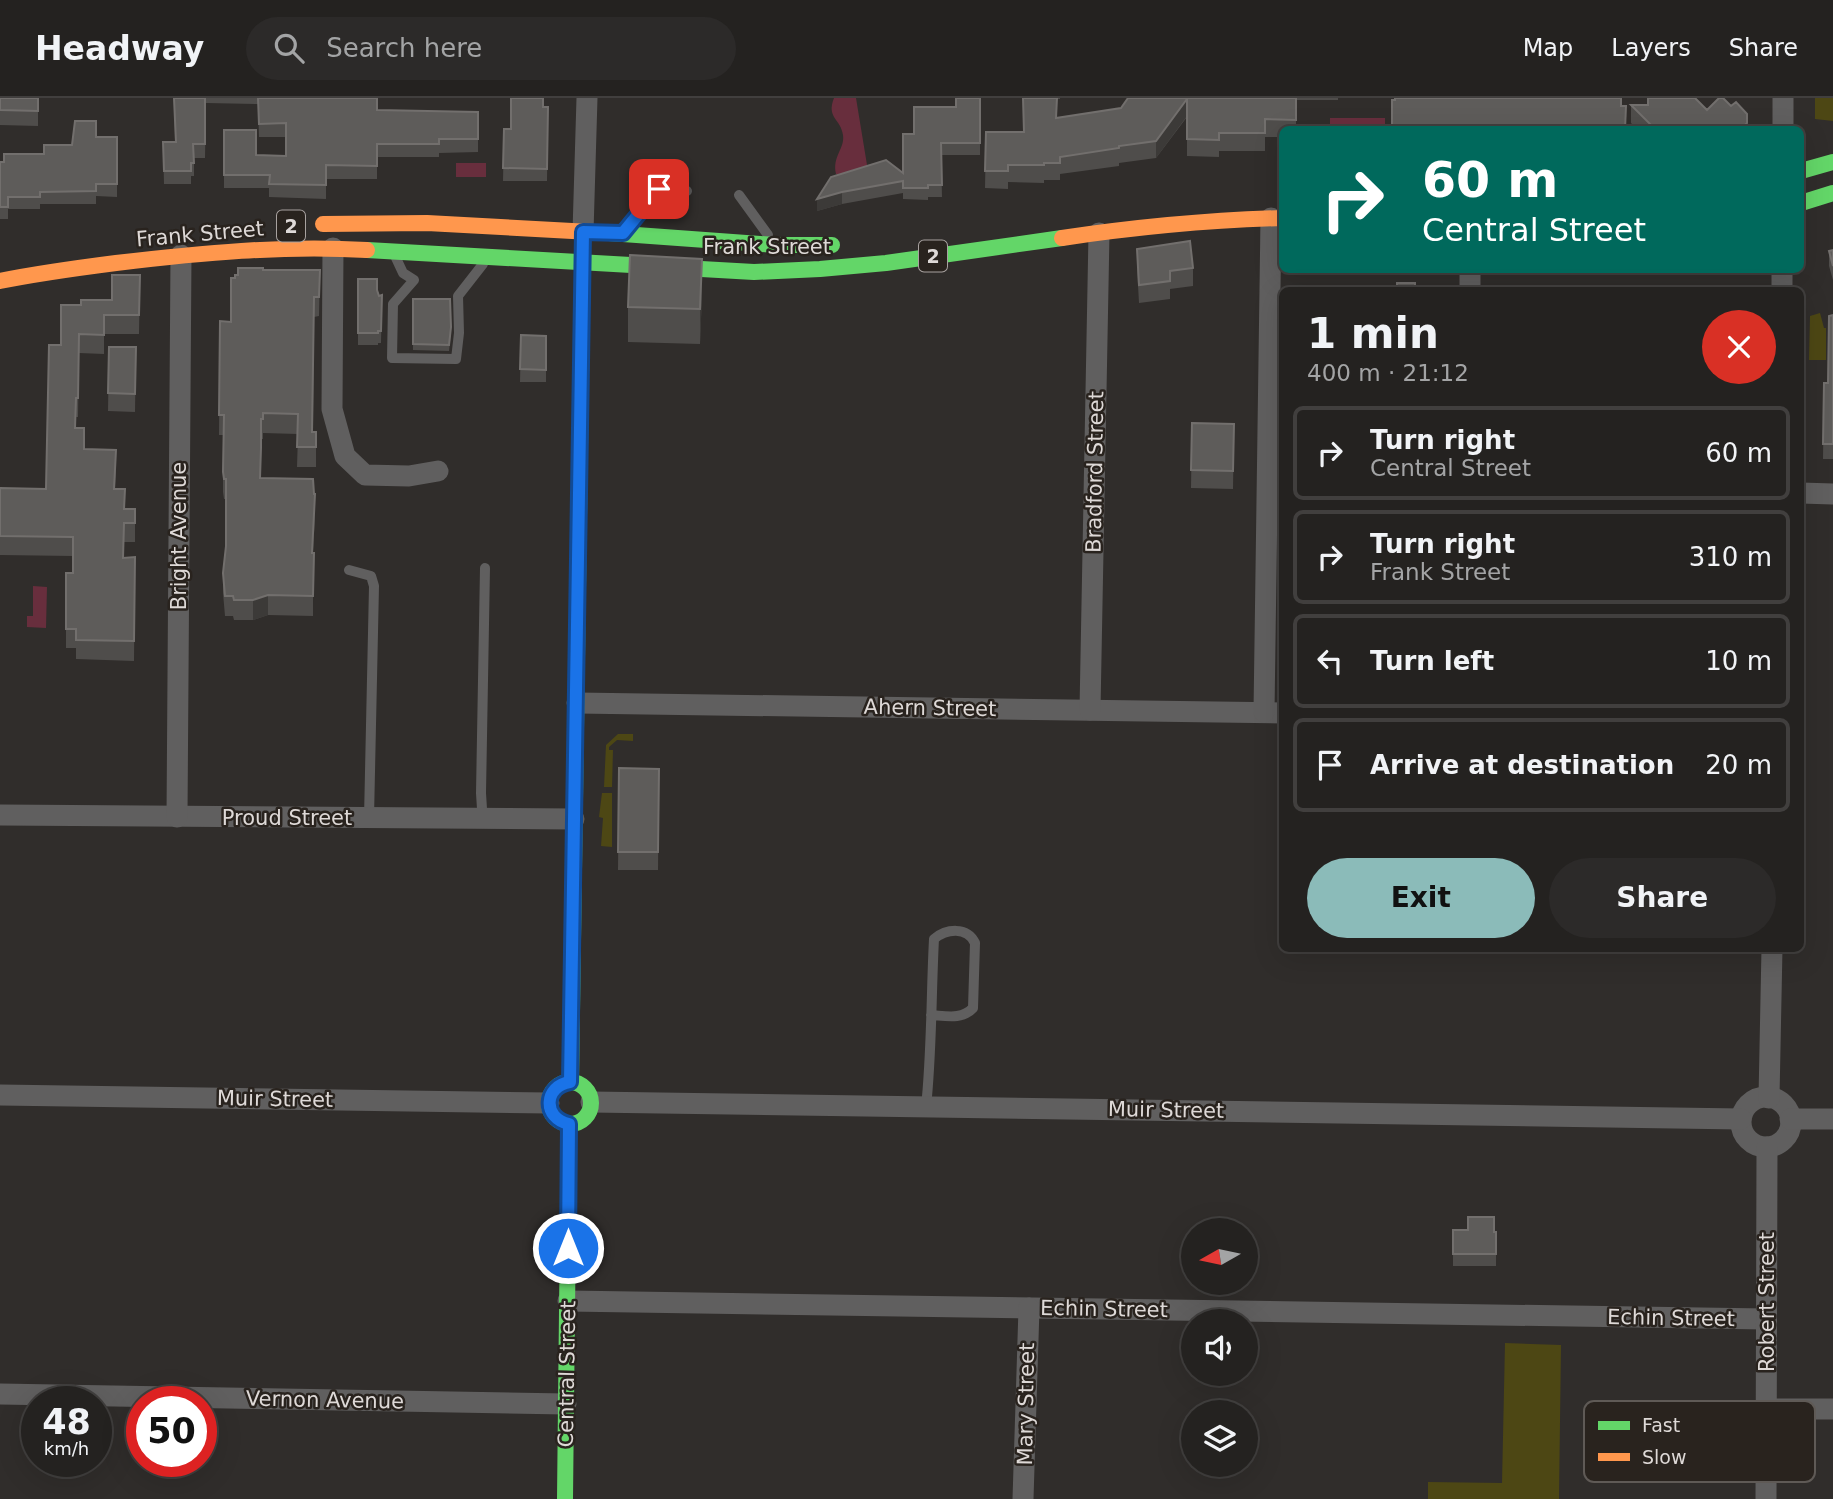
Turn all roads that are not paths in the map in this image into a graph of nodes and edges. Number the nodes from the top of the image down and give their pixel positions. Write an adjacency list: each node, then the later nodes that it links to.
1 (587, 98): 12 (street)
2 (1783, 98): 3 (street)
3 (1783, 126)
4 (1833, 162): 5 (main road)
5 (1804, 170)
6 (687, 191): 13 (lane)
7 (1833, 193): 9 (main road)
8 (739, 195): 16 (lane)
9 (1804, 202)
10 (1277, 218): 14 (main road, Frank Street / 2); 30 (street)
11 (304, 225): 12 (main road, Frank Street / 2)
12 (583, 232): 13 (main road, Frank Street / 2); 21 (main road)
13 (623, 233): 16 (main road, Frank Street / 2)
14 (1099, 233): 21 (main road, Frank Street / 2); 29 (street, Bradford Street)
15 (849, 244): 16 (main road, Frank Street / 2)
16 (775, 245)
17 (333, 248): 18 (main road, Frank Street / 2); 19 (main road, Frank Street / 2); 23 (street)
18 (393, 251): 20 (main road, Frank Street / 2); 20 (lane)
19 (181, 255): 22 (main road, Frank Street / 2); 32 (street, Bright Avenue)
20 (489, 256): 21 (main road, Frank Street / 2)
21 (583, 263): 28 (main road)
22 (0, 281)
23 (438, 471)
24 (1804, 493): 25 (street)
25 (1833, 494)
26 (485, 568): 34 (lane)
27 (349, 570): 33 (lane)
28 (577, 703): 29 (street, Ahern Street); 35 (main road)
29 (1090, 710): 30 (street, Ahern Street)
30 (1274, 713)
31 (0, 815): 32 (street, Proud Street)
32 (177, 817): 33 (street, Proud Street)
33 (369, 818): 34 (street, Proud Street)
34 (488, 819): 35 (street, Proud Street)
35 (574, 819): 38 (main road)
36 (1772, 952): 40 (street)
37 (931, 1015): 37 (lane); 43 (lane)
38 (570, 1082): 41 (main road); 42 (main road)
39 (0, 1095): 42 (street, Muir Street)
40 (1769, 1098): 44 (street); 45 (street)
41 (590, 1102): 43 (street, Muir Street); 47 (main road)
42 (550, 1103): 47 (main road)
43 (926, 1107): 44 (street, Muir Street)
44 (1741, 1119): 48 (street)
45 (1790, 1119): 46 (street); 48 (street)
46 (1833, 1119)
47 (569, 1124): 49 (main road, Central Street)
48 (1767, 1147): 51 (street, Robert Street)
49 (568, 1301): 50 (street, Echin Street); 54 (main road, Central Street)
50 (1029, 1308): 51 (street, Echin Street); 58 (street, Mary Street)
51 (1766, 1320): 53 (street, Robert Street)
52 (0, 1394): 54 (street, Vernon Avenue)
53 (1766, 1401)
54 (566, 1404): 57 (main road, Central Street)
55 (1815, 1409): 56 (street)
56 (1833, 1409)
57 (565, 1499)
58 (1023, 1499)

